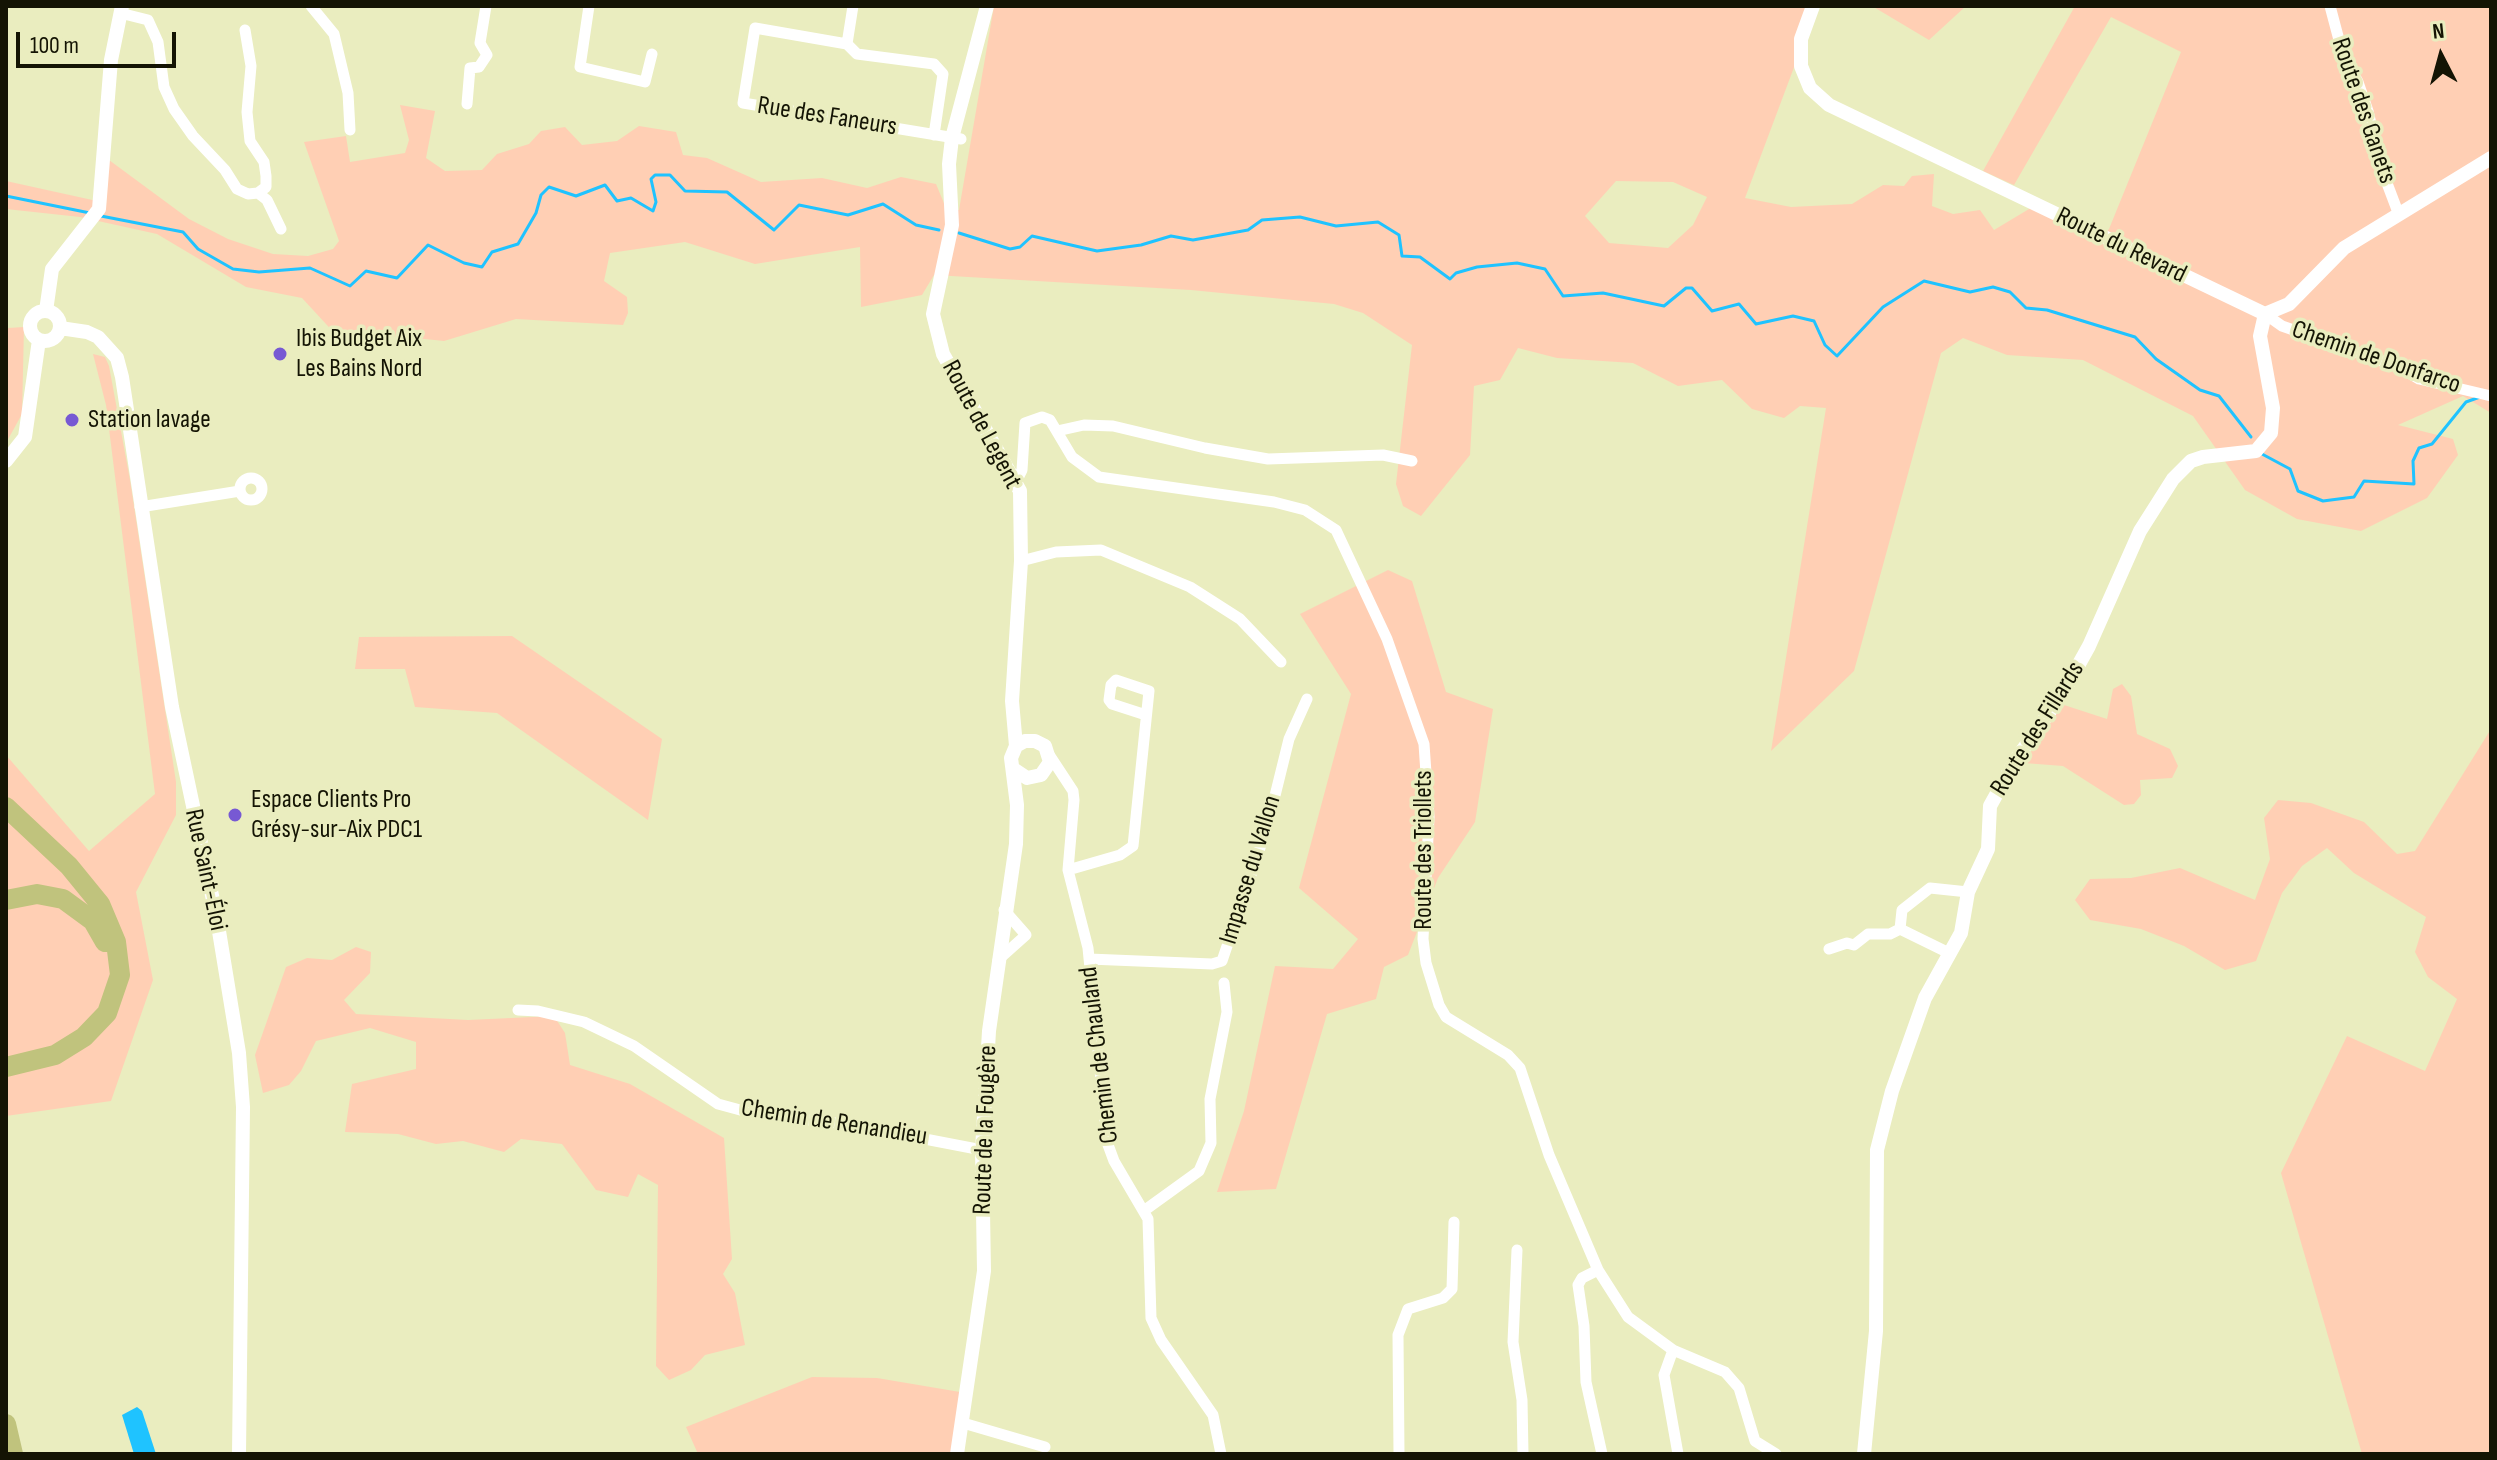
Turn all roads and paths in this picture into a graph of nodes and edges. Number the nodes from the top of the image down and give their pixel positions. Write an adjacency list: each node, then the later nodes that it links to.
1 (311, 6): 13 (street)
2 (486, 6): 12 (street)
3 (589, 6): 11 (street)
4 (853, 6): 10 (street)
5 (987, 6): 15 (street, Route de Legent)
6 (1813, 6): 21 (street, Route du Revard)
7 (2330, 6): 18 (street, Route des Ganets)
8 (121, 10): 17 (street); 20 (street)
9 (245, 30): 17 (street)
10 (847, 44): 14 (street, Rue des Faneurs); 14 (street, Rue des Faneurs)
11 (652, 54)
12 (467, 104)
13 (350, 130)
14 (934, 135): 15 (street, Rue des Faneurs)
15 (956, 139): 28 (street, Route de Legent)
16 (2491, 158): 18 (street)
17 (258, 193): 19 (street)
18 (2399, 215): 21 (street)
19 (281, 229)
20 (46, 311): 22 (street); 23 (street)
21 (2265, 314): 24 (street, Chemin de Donfarco); 45 (street, Route des Fillards)
22 (60, 328): 23 (street); 30 (street, Rue Saint-Éloi)
23 (39, 340): 26 (street)
24 (2491, 396)
25 (1057, 431): 27 (street); 28 (street); 61 (street, Route des Triollets)
26 (6, 461)
27 (1412, 461)
28 (1017, 480): 31 (street, Route de Legent)
29 (240, 491): 30 (street)
30 (140, 507): 67 (street, Rue Saint-Éloi)
31 (1021, 561): 32 (street); 35 (street, Route de Legent)
32 (1281, 662)
33 (1307, 699): 51 (street, Impasse du Vallon)
34 (1146, 715): 44 (street)
35 (1016, 716): 36 (street); 37 (street, Route de Legent)
36 (1035, 741): 37 (street); 38 (street)
37 (1016, 746): 39 (street)
38 (1050, 756): 40 (street); 41 (street, Chemin de Chauland)
39 (1015, 770): 40 (street); 42 (street, Route de la Fougère)
40 (1038, 775): 41 (street); 42 (street, Route de la Fougère)
41 (1061, 779): 44 (street, Chemin de Chauland)
42 (1017, 805): 47 (street, Route de la Fougère)
43 (6, 807): 56 (highway)
44 (1068, 870): 51 (street, Chemin de Chauland)
45 (1968, 892): 48 (street); 50 (street, Route des Fillards)
46 (6, 900): 55 (highway)
47 (1004, 910): 52 (street, Route de la Fougère); 52 (street)
48 (1900, 929): 49 (street); 50 (street)
49 (1829, 949)
50 (1949, 953): 75 (street, Route des Fillards)
51 (1089, 959): 58 (street, Chemin de Chauland)
52 (998, 960): 57 (street, Route de la Fougère)
53 (1224, 983): 58 (street)
54 (518, 1010): 57 (street, Chemin de Renandieu)
55 (6, 1059)
56 (6, 1067)
57 (982, 1150): 63 (street, Route de la Fougère)
58 (1145, 1210): 69 (street, Chemin de Chauland)
59 (1454, 1222): 70 (street)
60 (1517, 1250): 71 (street)
61 (1598, 1270): 62 (street, Route des Triollets); 72 (street)
62 (1673, 1350): 73 (street); 74 (street, Route des Triollets)
63 (963, 1423): 65 (street); 68 (street, Route de la Fougère)
64 (6, 1424): 66 (highway)
65 (1045, 1447)
66 (13, 1454)
67 (239, 1454)
68 (957, 1454)
69 (1221, 1454)
70 (1399, 1454)
71 (1523, 1454)
72 (1602, 1454)
73 (1678, 1454)
74 (1776, 1454)
75 (1864, 1454)

